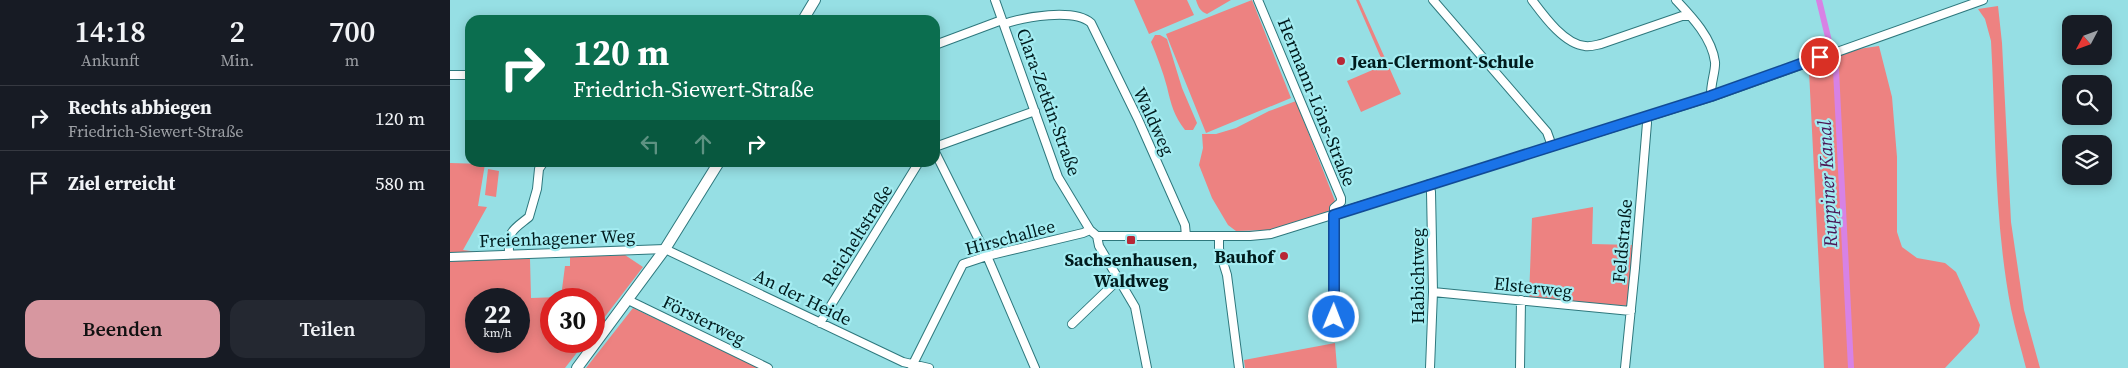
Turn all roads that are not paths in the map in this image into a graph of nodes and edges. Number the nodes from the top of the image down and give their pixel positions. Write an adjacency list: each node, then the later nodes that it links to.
1 (815, 0): 8 (main road)
2 (995, 0): 10 (street, Clara-Zetkin-Straße)
3 (1258, 0): 24 (street, Hermann-Löns-Straße)
4 (1433, 0): 18 (street)
5 (1532, 0): 9 (street)
6 (1676, 0): 9 (street)
7 (1983, 0): 14 (street)
8 (806, 15)
9 (1690, 16): 14 (street)
10 (1003, 22): 11 (street); 15 (street, Clara-Zetkin-Straße); 27 (street, Waldweg)
11 (940, 43)
12 (465, 74): 13 (street)
13 (450, 75)
14 (1711, 96): 16 (street)
15 (1035, 112): 17 (street); 25 (street, Clara-Zetkin-Straße)
16 (1646, 117): 18 (street); 37 (street, Feldstraße)
17 (940, 145)
18 (1552, 146): 23 (street)
19 (940, 162): 31 (street)
20 (540, 167): 30 (street)
21 (716, 167): 29 (main road)
22 (916, 167): 39 (street, Reicheltstraße)
23 (1429, 184): 24 (street); 34 (street, Habichtweg)
24 (1334, 215): 28 (street); 38 (street, Hermann-Löns-Straße)
25 (1090, 230): 26 (street, Clara-Zetkin-Straße); 31 (street, Hirschallee)
26 (1097, 236): 27 (street); 33 (street)
27 (1186, 236): 28 (street)
28 (1219, 236): 47 (street)
29 (665, 249): 30 (street, Freienhagener Weg); 35 (main road); 39 (street, An der Heide)
30 (510, 253): 32 (street, Freienhagener Weg)
31 (987, 256): 41 (street, Hirschallee); 45 (street)
32 (450, 257)
33 (1119, 279): 40 (street); 46 (street)
34 (1433, 292): 36 (street, Elsterweg); 48 (street, Habichtweg)
35 (628, 300): 42 (main road); 43 (street, Försterweg)
36 (1521, 300): 37 (street, Elsterweg); 49 (street)
37 (1631, 311): 50 (street, Feldstraße)
38 (1334, 317)
39 (820, 323): 41 (street, An der Heide)
40 (1072, 324)
41 (912, 366): 44 (street, An der Heide)
42 (577, 368)
43 (768, 368)
44 (928, 368)
45 (1035, 368)
46 (1147, 368)
47 (1239, 368)
48 (1430, 368)
49 (1520, 368)
50 (1625, 368)

